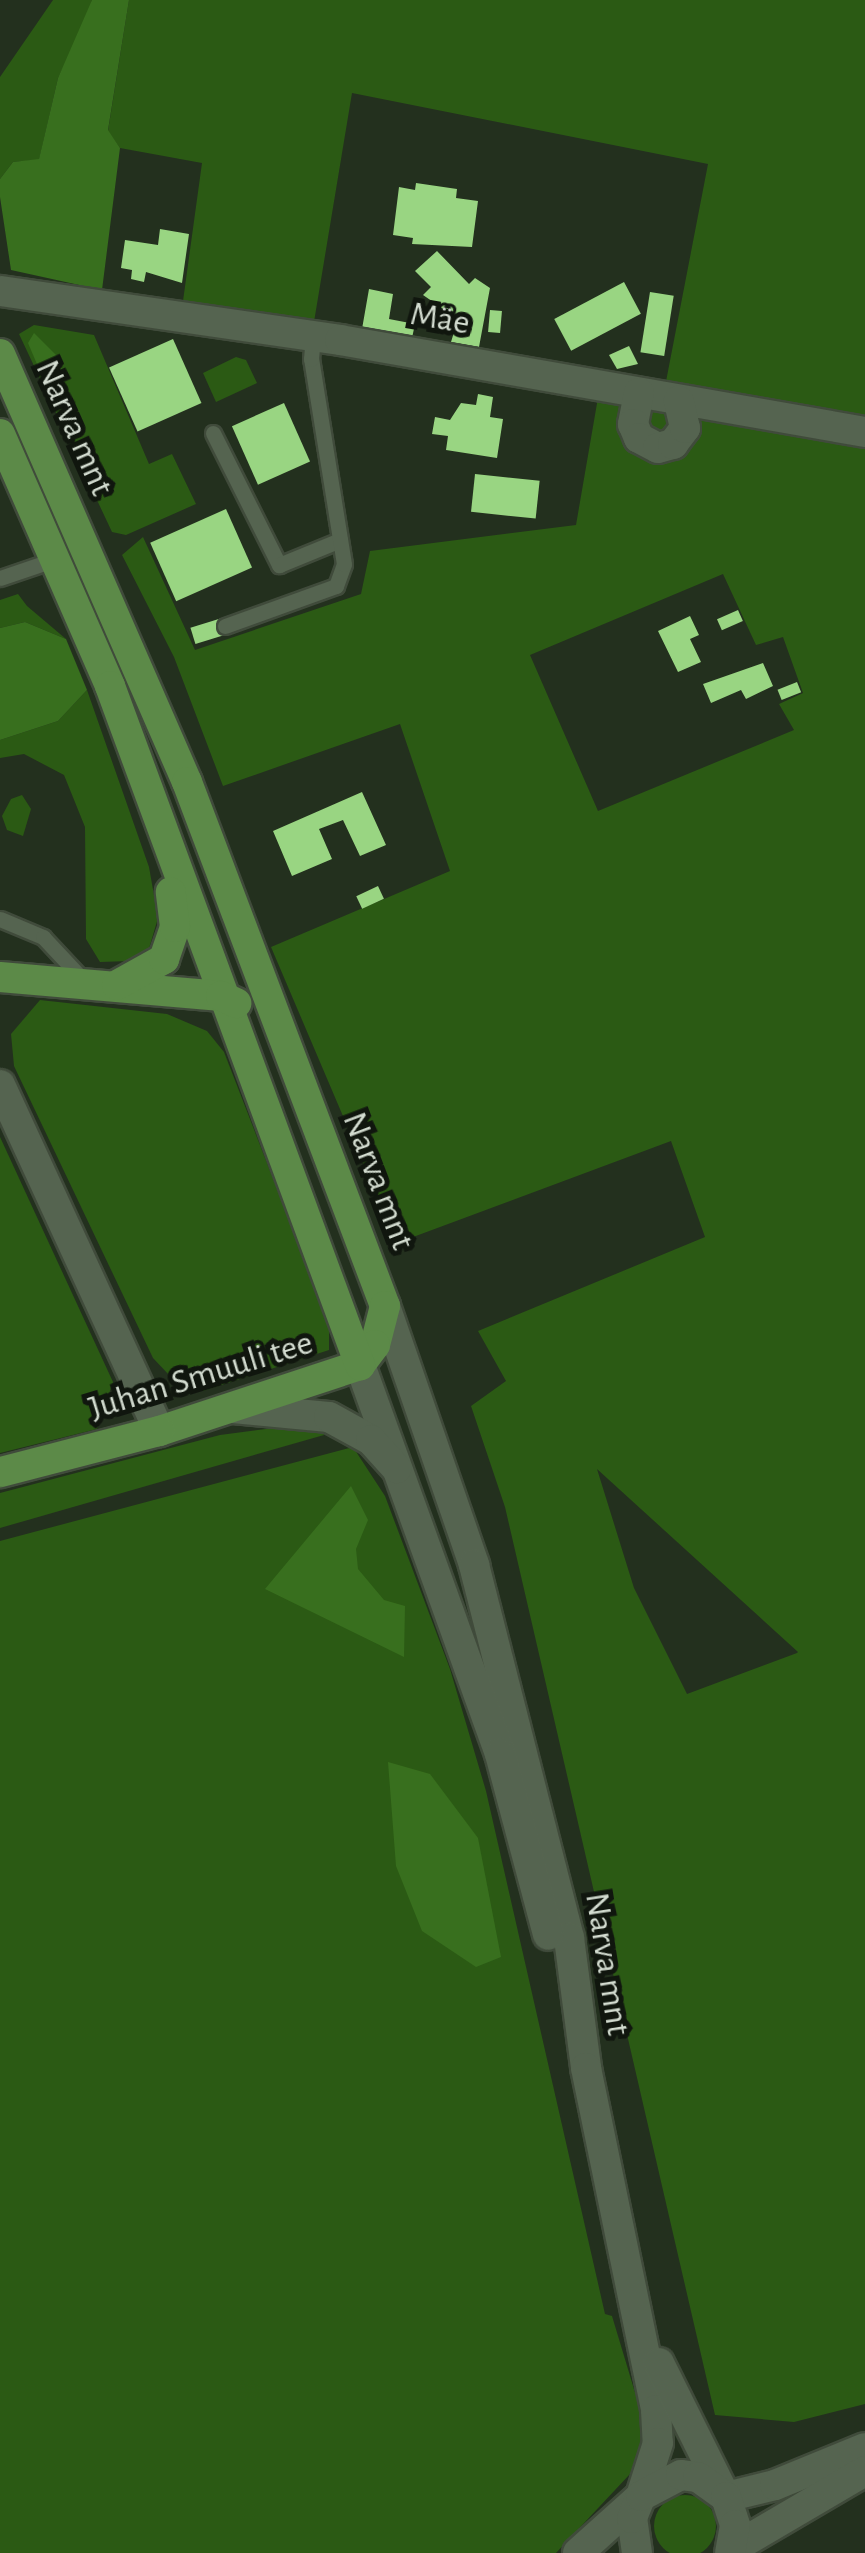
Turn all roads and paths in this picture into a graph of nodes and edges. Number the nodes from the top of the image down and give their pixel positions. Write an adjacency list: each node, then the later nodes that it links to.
1 (0, 291): 2 (main road, Mäe)
2 (313, 336): 4 (main road, Mäe); 9 (lane)
3 (0, 354): 18 (main road, Narva mnt)
4 (639, 394): 5 (main road, Mäe); 5 (main road)
5 (679, 401): 6 (main road, Mäe)
6 (865, 432)
7 (213, 433): 9 (lane)
8 (0, 434): 10 (main road, Narva mnt)
9 (340, 540): 12 (lane)
10 (56, 559): 11 (lane); 13 (main road, Narva mnt)
11 (0, 578)
12 (226, 626)
13 (157, 820): 16 (main road); 17 (main road, Narva mnt)
14 (0, 920): 16 (lane)
15 (0, 976): 16 (main road)
16 (99, 987): 17 (main road)
17 (221, 996): 18 (main road); 21 (main road, Narva mnt)
18 (290, 1057): 20 (main road, Narva mnt)
19 (0, 1086): 23 (main road)
20 (385, 1306): 21 (main road, Juhan Smuuli tee); 26 (main road, Narva mnt)
21 (360, 1365): 22 (main road, Juhan Smuuli tee); 25 (main road, Narva mnt)
22 (233, 1408): 23 (main road, Juhan Smuuli tee); 25 (main road)
23 (159, 1431): 24 (main road, Juhan Smuuli tee)
24 (0, 1472)
25 (406, 1480): 26 (main road, Narva mnt)
26 (586, 2068): 27 (main road, Narva mnt)
27 (646, 2333): 30 (main road, Narva mnt); 31 (main road, Narva mnt)
28 (865, 2448): 31 (main road)
29 (865, 2472): 32 (main road)
30 (641, 2496): 31 (main road); 33 (main road); 34 (main road, Narva mnt)
31 (726, 2497): 32 (main road, Narva mnt)
32 (731, 2551)
33 (578, 2553)
34 (637, 2553)

